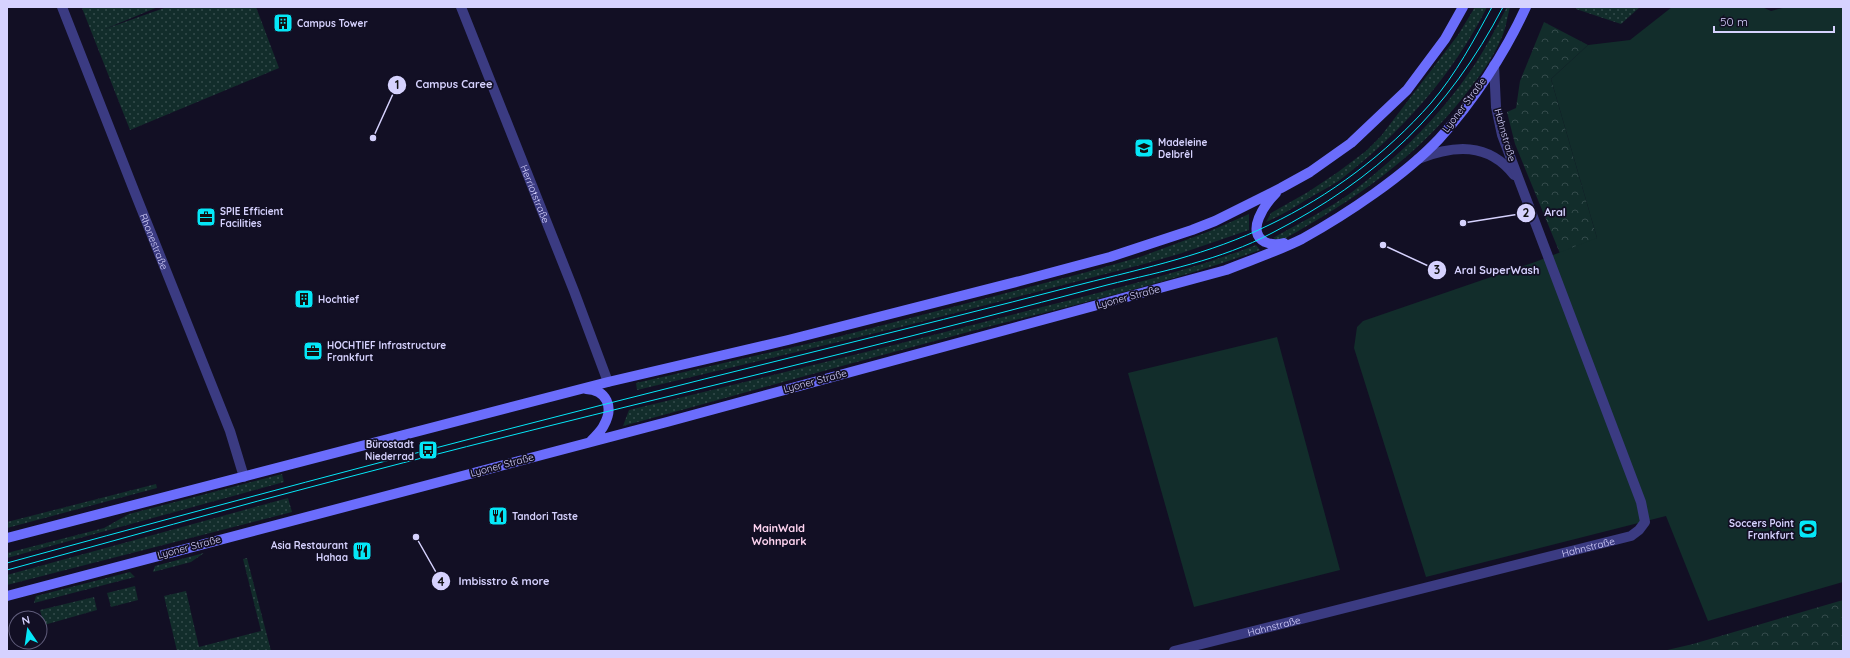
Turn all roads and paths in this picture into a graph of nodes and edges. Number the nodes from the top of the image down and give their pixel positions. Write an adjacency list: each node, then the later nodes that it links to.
1 (62, 7): 13 (street, Rhonestraße)
2 (461, 7): 10 (street, Herriotstraße)
3 (1463, 7): 8 (main road)
4 (1526, 7): 5 (main road, Lyoner Straße)
5 (1494, 65): 6 (main road, Lyoner Straße); 7 (street, Hahnstraße)
6 (1416, 160): 7 (street, Hahnstraße); 9 (main road, Lyoner Straße)
7 (1519, 181): 20 (street, Hahnstraße)
8 (1281, 188): 9 (main road); 10 (main road)
9 (1300, 239): 12 (main road, Lyoner Straße)
10 (608, 382): 11 (main road)
11 (583, 389): 12 (main road); 13 (main road)
12 (590, 442): 18 (main road, Lyoner Straße)
13 (244, 477): 14 (main road)
14 (28, 532): 15 (main road); 16 (main road)
15 (7, 538)
16 (7, 542)
17 (7, 590): 18 (main road)
18 (22, 591): 19 (main road, Lyoner Straße)
19 (7, 596)
20 (1174, 651)

